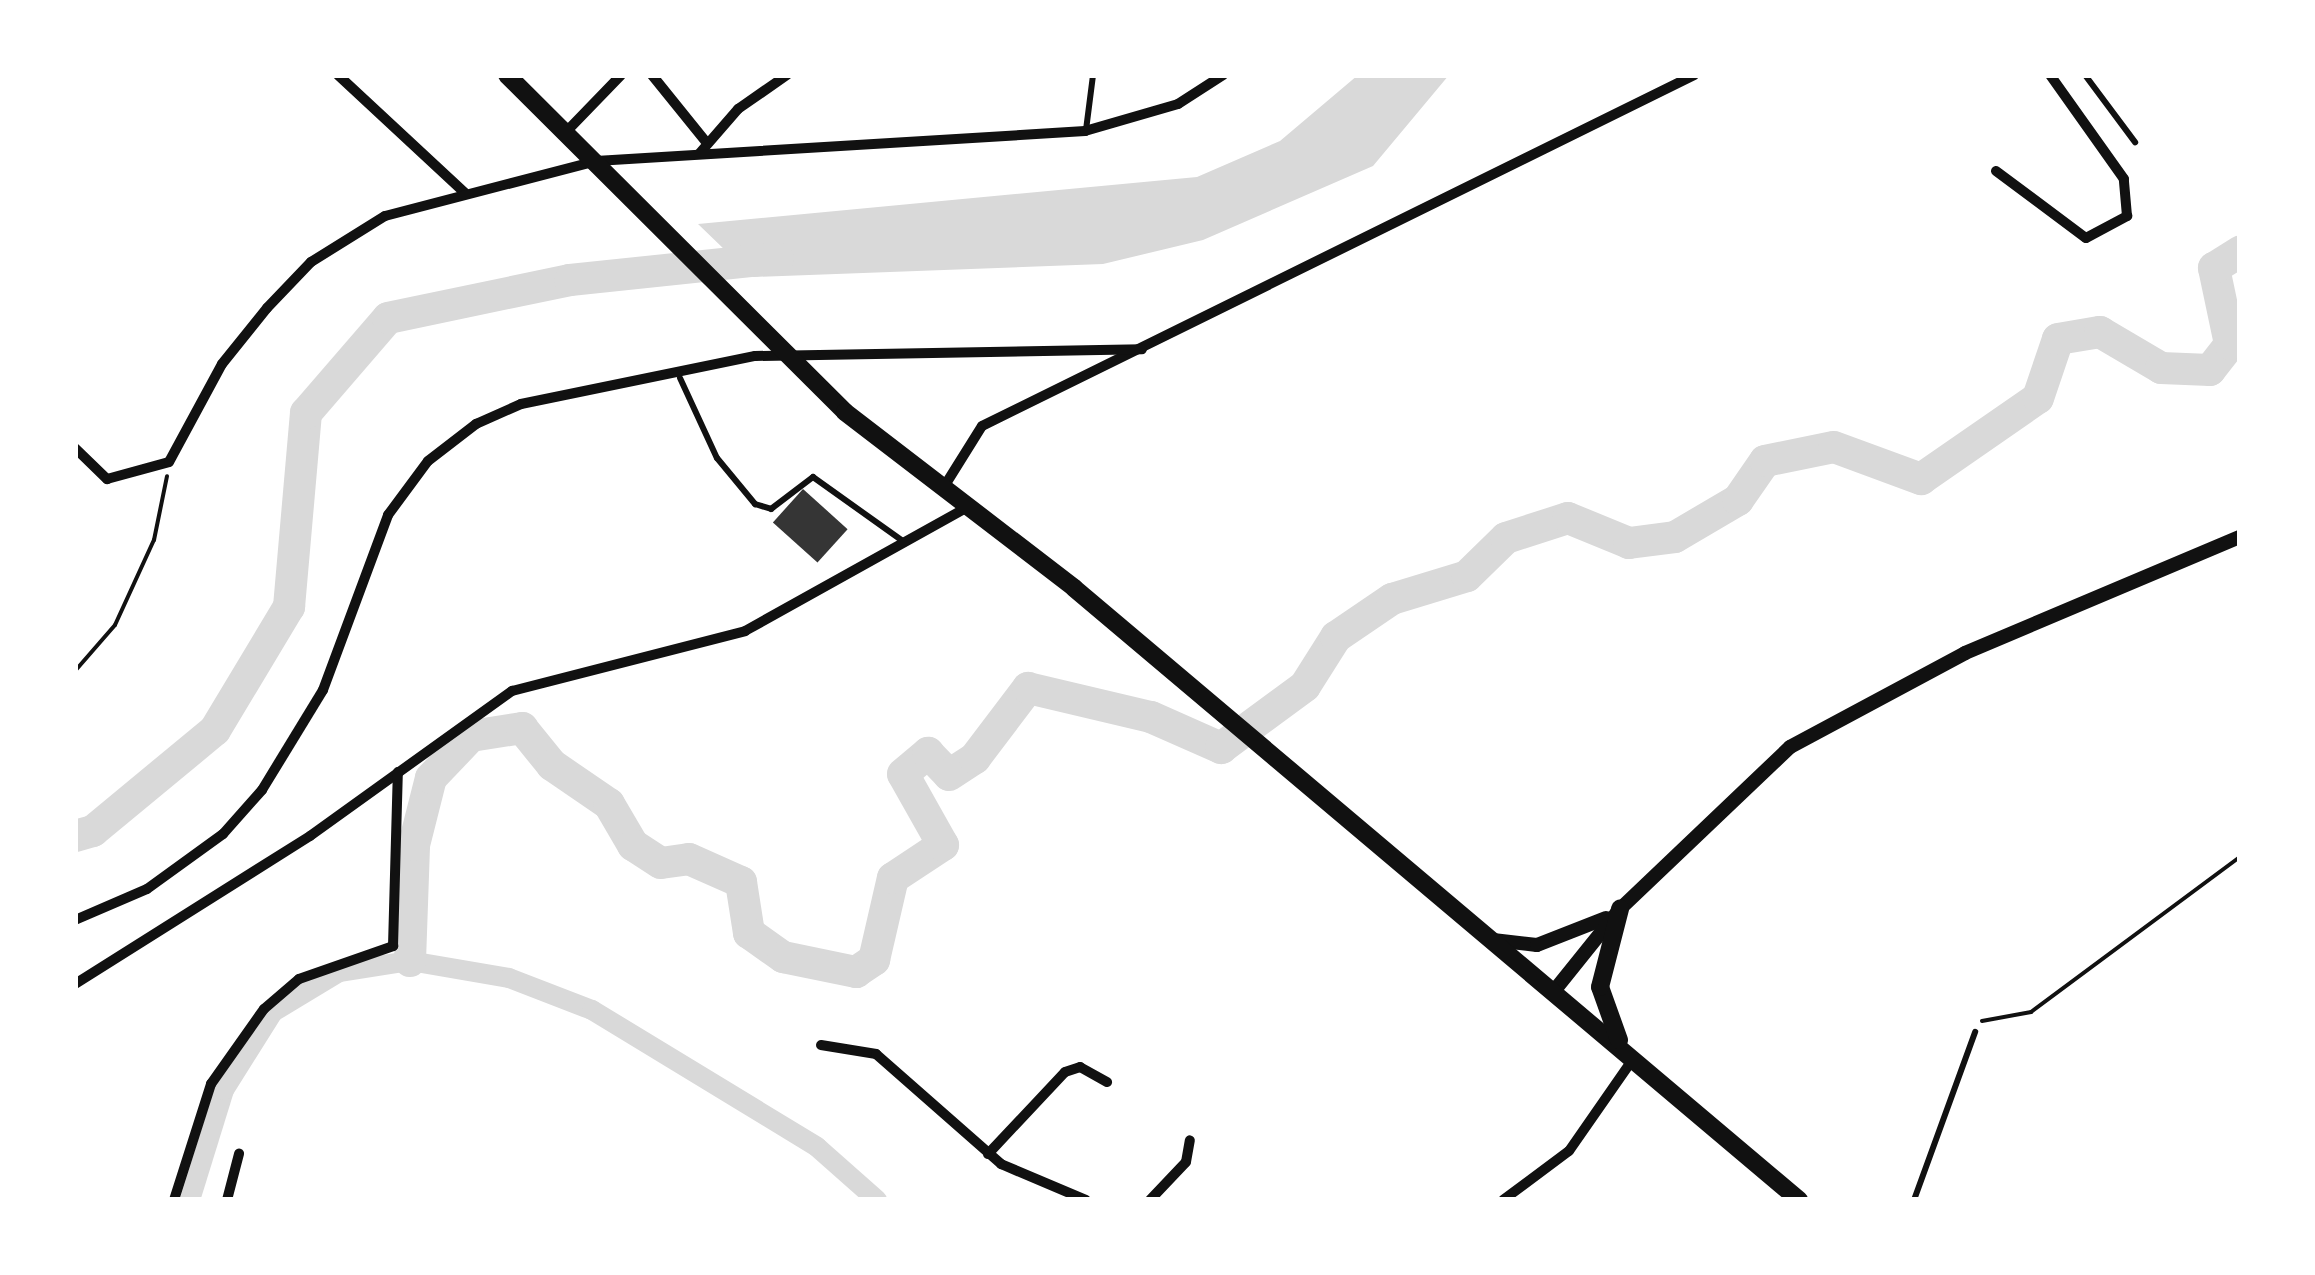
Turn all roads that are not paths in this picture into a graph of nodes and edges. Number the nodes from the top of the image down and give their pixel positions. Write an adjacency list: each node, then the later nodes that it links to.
1 (338, 75): 18 (street)
2 (507, 75): 12 (main road)
3 (652, 75): 13 (street)
4 (787, 75): 13 (street)
5 (1093, 75): 11 (lane)
6 (1223, 75): 11 (street)
7 (1694, 75): 19 (street)
8 (2050, 75): 17 (street)
9 (2086, 75): 14 (lane)
10 (615, 77): 12 (street)
11 (1085, 131): 15 (street)
12 (566, 132): 16 (main road)
13 (706, 142): 15 (street)
14 (2134, 142)
15 (699, 154): 16 (street)
16 (596, 161): 18 (street); 20 (main road)
17 (1996, 172)
18 (465, 193): 22 (street)
19 (1142, 350): 20 (street); 23 (street)
20 (795, 359): 21 (street); 23 (main road)
21 (680, 378): 26 (lane); 29 (street)
22 (75, 448)
23 (941, 492): 24 (main road)
24 (964, 509): 26 (street); 30 (main road)
25 (2240, 536): 28 (street)
26 (904, 542): 27 (street)
27 (398, 772): 31 (street); 40 (street)
28 (1620, 908): 30 (street); 32 (street); 35 (main road)
29 (75, 920)
30 (1493, 940): 32 (main road)
31 (75, 984)
32 (1554, 992): 35 (main road)
33 (1975, 1032): 46 (lane)
34 (821, 1045): 39 (street)
35 (1633, 1059): 44 (street); 45 (main road)
36 (1107, 1082): 39 (street)
37 (1190, 1140): 43 (street)
38 (239, 1154): 41 (street)
39 (988, 1154): 42 (street)
40 (174, 1200)
41 (228, 1200)
42 (1086, 1200)
43 (1150, 1200)
44 (1503, 1200)
45 (1799, 1200)
46 (1914, 1200)

